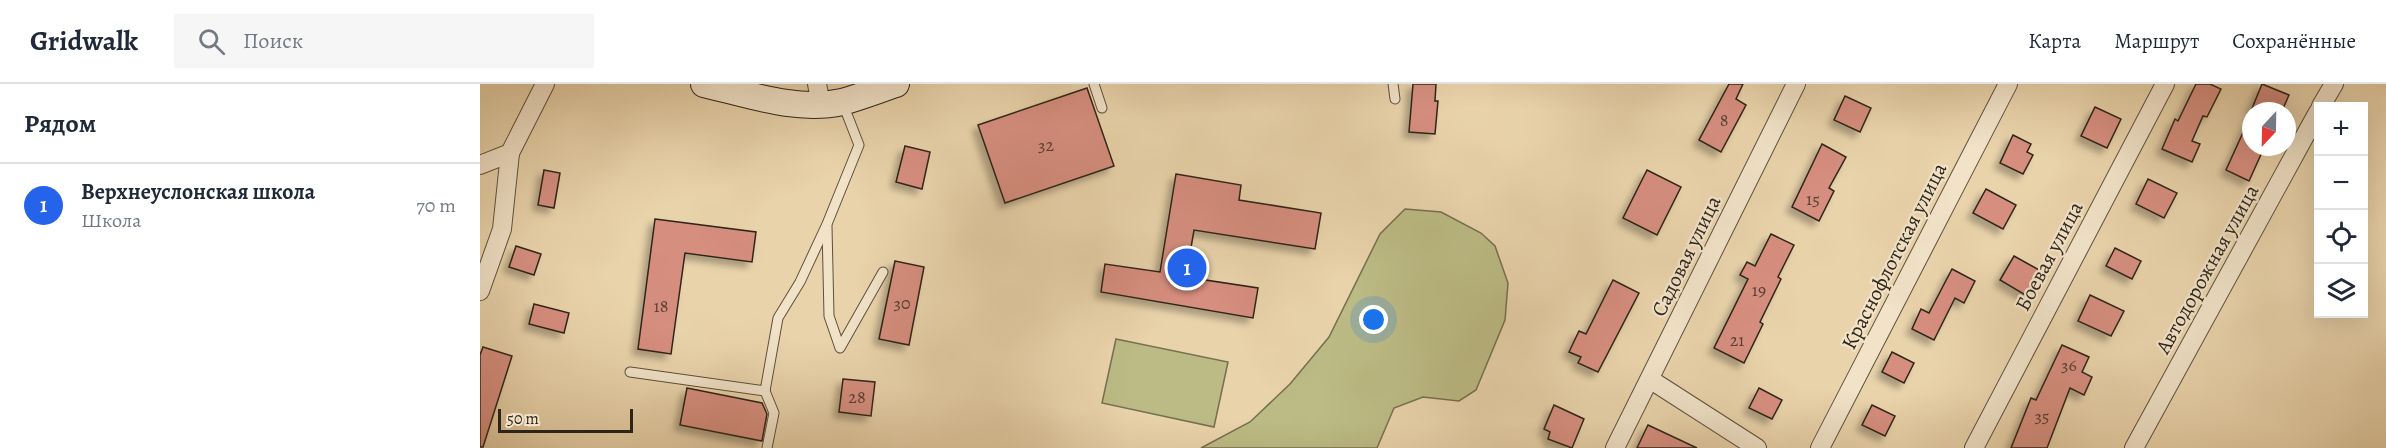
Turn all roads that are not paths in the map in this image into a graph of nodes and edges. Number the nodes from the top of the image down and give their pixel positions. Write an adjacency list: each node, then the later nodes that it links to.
1 (545, 84): 15 (street)
2 (704, 84): 10 (street)
3 (896, 84): 10 (street)
4 (1094, 84): 13 (lane)
5 (1393, 84): 11 (lane)
6 (1796, 84): 21 (street, Садовая улица)
7 (2008, 84): 26 (street, Краснофлотская улица)
8 (2165, 84): 27 (street, Боевая улица)
9 (2334, 84): 12 (street)
10 (827, 97): 17 (lane)
11 (1395, 99)
12 (2323, 102)
13 (1102, 108)
14 (2314, 121): 28 (street, Автодорожная улица)
15 (510, 153): 16 (street); 19 (street)
16 (480, 165)
17 (827, 224): 18 (lane); 22 (lane)
18 (883, 272)
19 (480, 291)
20 (630, 372): 22 (lane)
21 (1651, 380): 24 (street, Садовая улица); 25 (street)
22 (765, 391): 23 (lane)
23 (767, 448)
24 (1616, 448)
25 (1757, 448)
26 (1820, 448)
27 (1974, 448)
28 (2134, 448)

